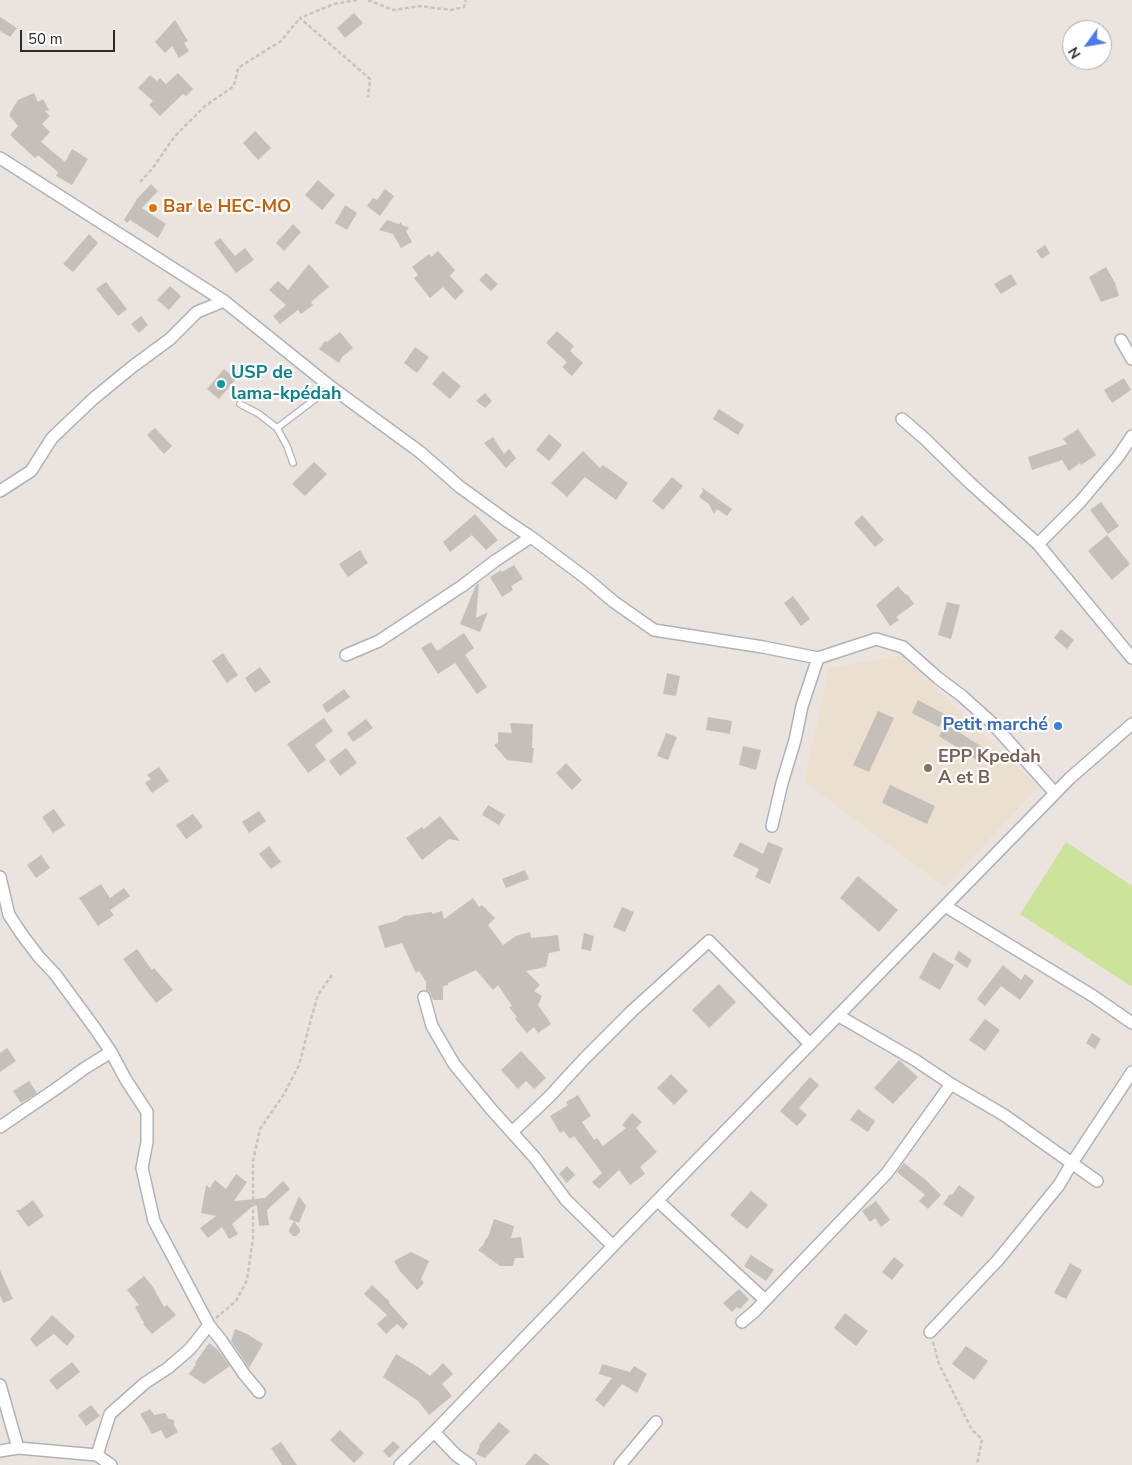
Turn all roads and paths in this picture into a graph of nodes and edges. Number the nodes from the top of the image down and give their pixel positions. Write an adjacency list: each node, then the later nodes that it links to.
1 (357, 0): 4 (path)
2 (368, 0): 3 (path)
3 (466, 0)
4 (300, 18): 5 (path); 7 (path)
5 (368, 98)
6 (0, 158): 8 (street)
7 (140, 182)
8 (224, 301): 11 (street); 17 (street)
9 (1121, 340): 10 (street)
10 (1132, 360)
11 (331, 387): 14 (lane); 18 (street)
12 (240, 404): 14 (lane)
13 (902, 419): 19 (street)
14 (277, 428): 16 (lane)
15 (1132, 436): 19 (street)
16 (293, 463)
17 (0, 491)
18 (531, 537): 20 (street); 21 (street)
19 (1038, 544): 22 (street)
20 (346, 655)
21 (818, 658): 24 (street); 25 (street)
22 (1132, 658)
23 (1132, 724): 24 (street)
24 (1055, 793): 27 (street)
25 (772, 826)
26 (0, 876): 33 (street)
27 (945, 906): 30 (street); 31 (street)
28 (332, 975): 44 (path)
29 (424, 997): 37 (street)
30 (839, 1016): 32 (street); 35 (street)
31 (1132, 1023)
32 (810, 1044): 37 (street); 40 (street)
33 (111, 1052): 36 (street); 44 (street)
34 (1132, 1072): 38 (street)
35 (952, 1084): 38 (street); 42 (street)
36 (0, 1127)
37 (512, 1132): 41 (street)
38 (1072, 1163): 39 (street); 45 (street)
39 (1097, 1181)
40 (658, 1201): 41 (street); 42 (street)
41 (613, 1246): 49 (street)
42 (765, 1300): 43 (street)
43 (742, 1322)
44 (209, 1325): 47 (street); 52 (street)
45 (930, 1332): 57 (path)
46 (0, 1385): 50 (street)
47 (259, 1392)
48 (656, 1422): 56 (street)
49 (434, 1432): 54 (street); 55 (street)
50 (18, 1448): 51 (street); 52 (street)
51 (0, 1451)
52 (97, 1455): 53 (street)
53 (111, 1465)
54 (400, 1465)
55 (470, 1465)
56 (620, 1465)
57 (977, 1465)

